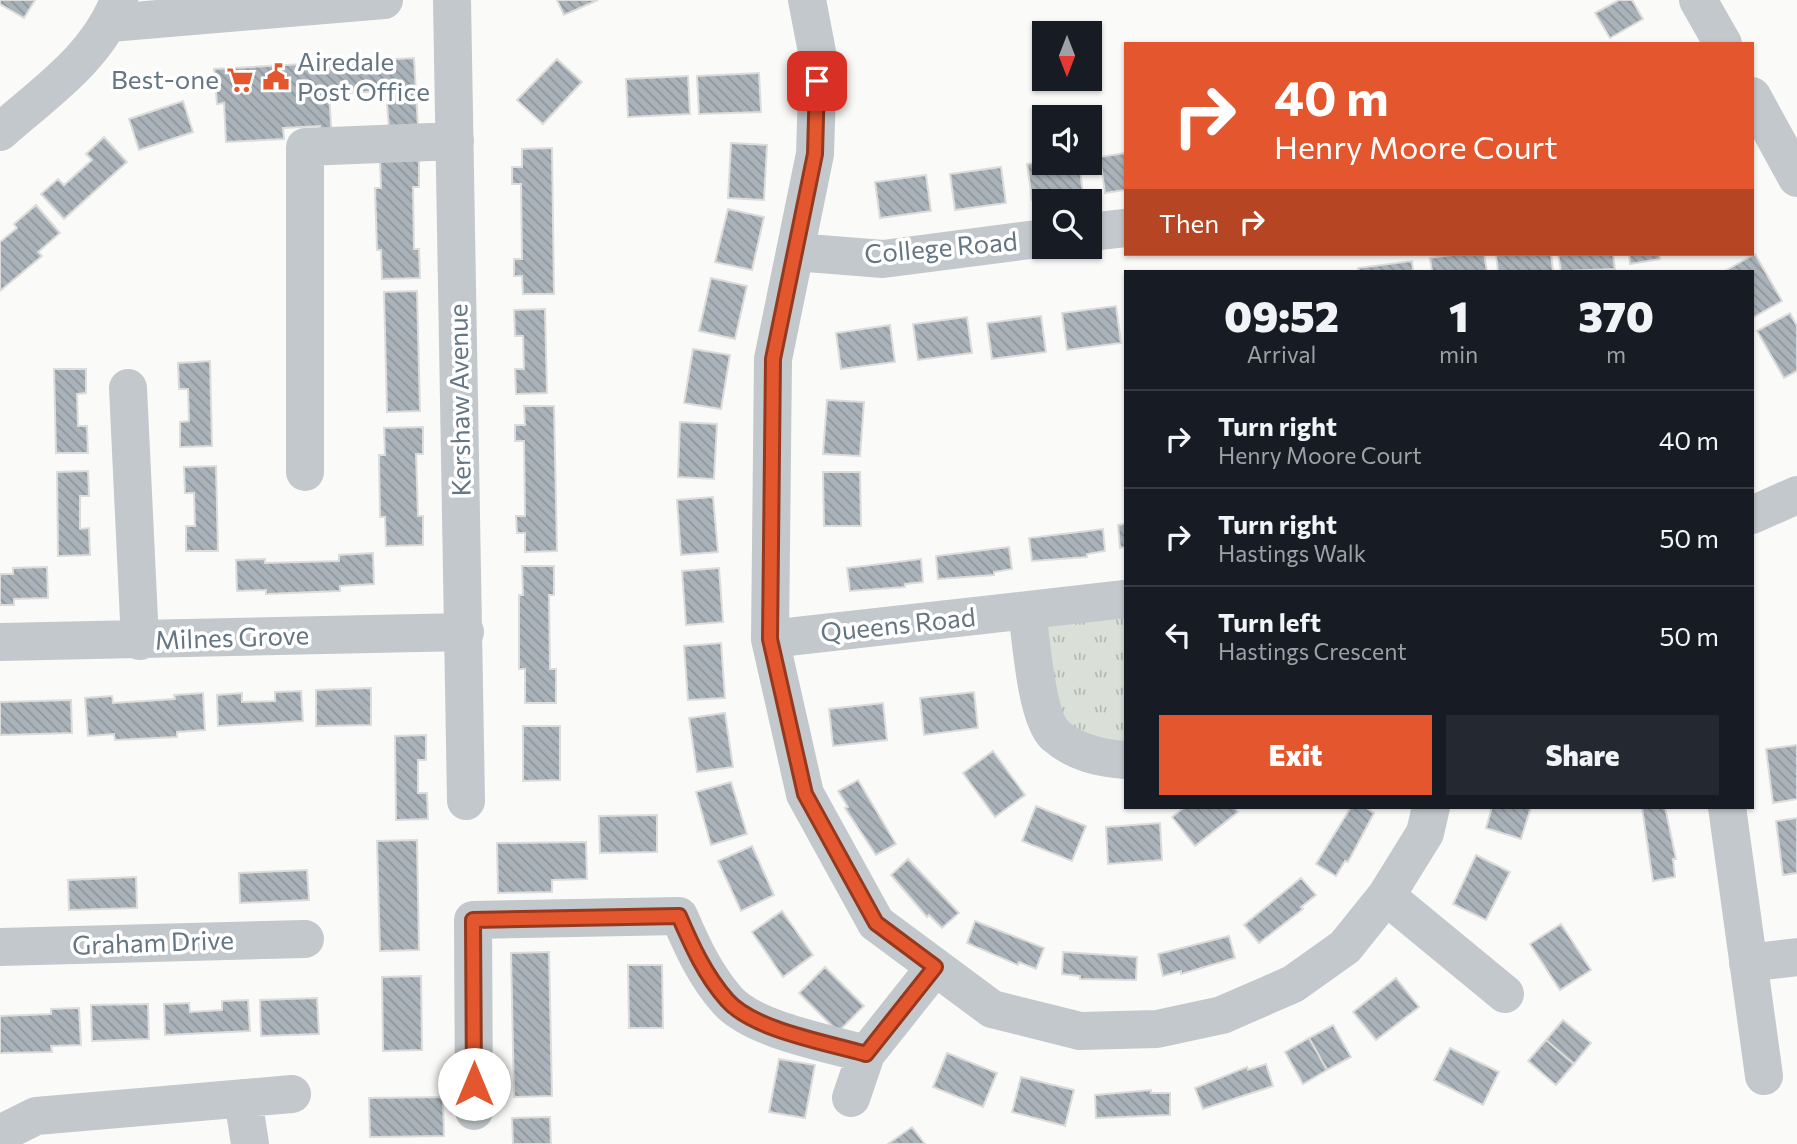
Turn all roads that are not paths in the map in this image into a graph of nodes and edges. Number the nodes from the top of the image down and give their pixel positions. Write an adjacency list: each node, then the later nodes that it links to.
1 (384, 0): 5 (street)
2 (452, 0): 9 (street, Kershaw Avenue)
3 (807, 0): 15 (street)
4 (1698, 0): 6 (street)
5 (115, 12): 8 (street)
6 (1722, 42)
7 (1754, 104): 10 (street)
8 (0, 132)
9 (455, 141): 17 (street); 22 (street, Kershaw Avenue)
10 (1765, 145): 11 (street)
11 (1797, 178)
12 (1124, 228): 13 (street)
13 (1102, 231)
14 (1032, 240): 15 (street, College Road)
15 (795, 253): 23 (street)
16 (128, 388): 24 (street)
17 (305, 472)
18 (1797, 495): 19 (street)
19 (1754, 514)
20 (1124, 599): 21 (street, Queens Road)
21 (1027, 610): 23 (street, Queens Road); 26 (street)
22 (465, 632): 24 (street, Milnes Grove); 27 (street, Kershaw Avenue)
23 (770, 639): 35 (street)
24 (140, 641): 25 (street, Milnes Grove)
25 (0, 642)
26 (1124, 760)
27 (467, 801)
28 (1430, 809): 30 (street)
29 (1727, 809): 34 (street)
30 (1386, 896): 35 (street); 36 (street)
31 (305, 939): 32 (street, Graham Drive)
32 (0, 947)
33 (1797, 957): 34 (street)
34 (1748, 963): 38 (street)
35 (935, 967): 37 (street)
36 (1506, 994)
37 (866, 1054): 41 (street); 42 (street)
38 (1764, 1076)
39 (292, 1094): 40 (street)
40 (243, 1098): 43 (street); 44 (street)
41 (851, 1098)
42 (474, 1111)
43 (0, 1134)
44 (250, 1144)

